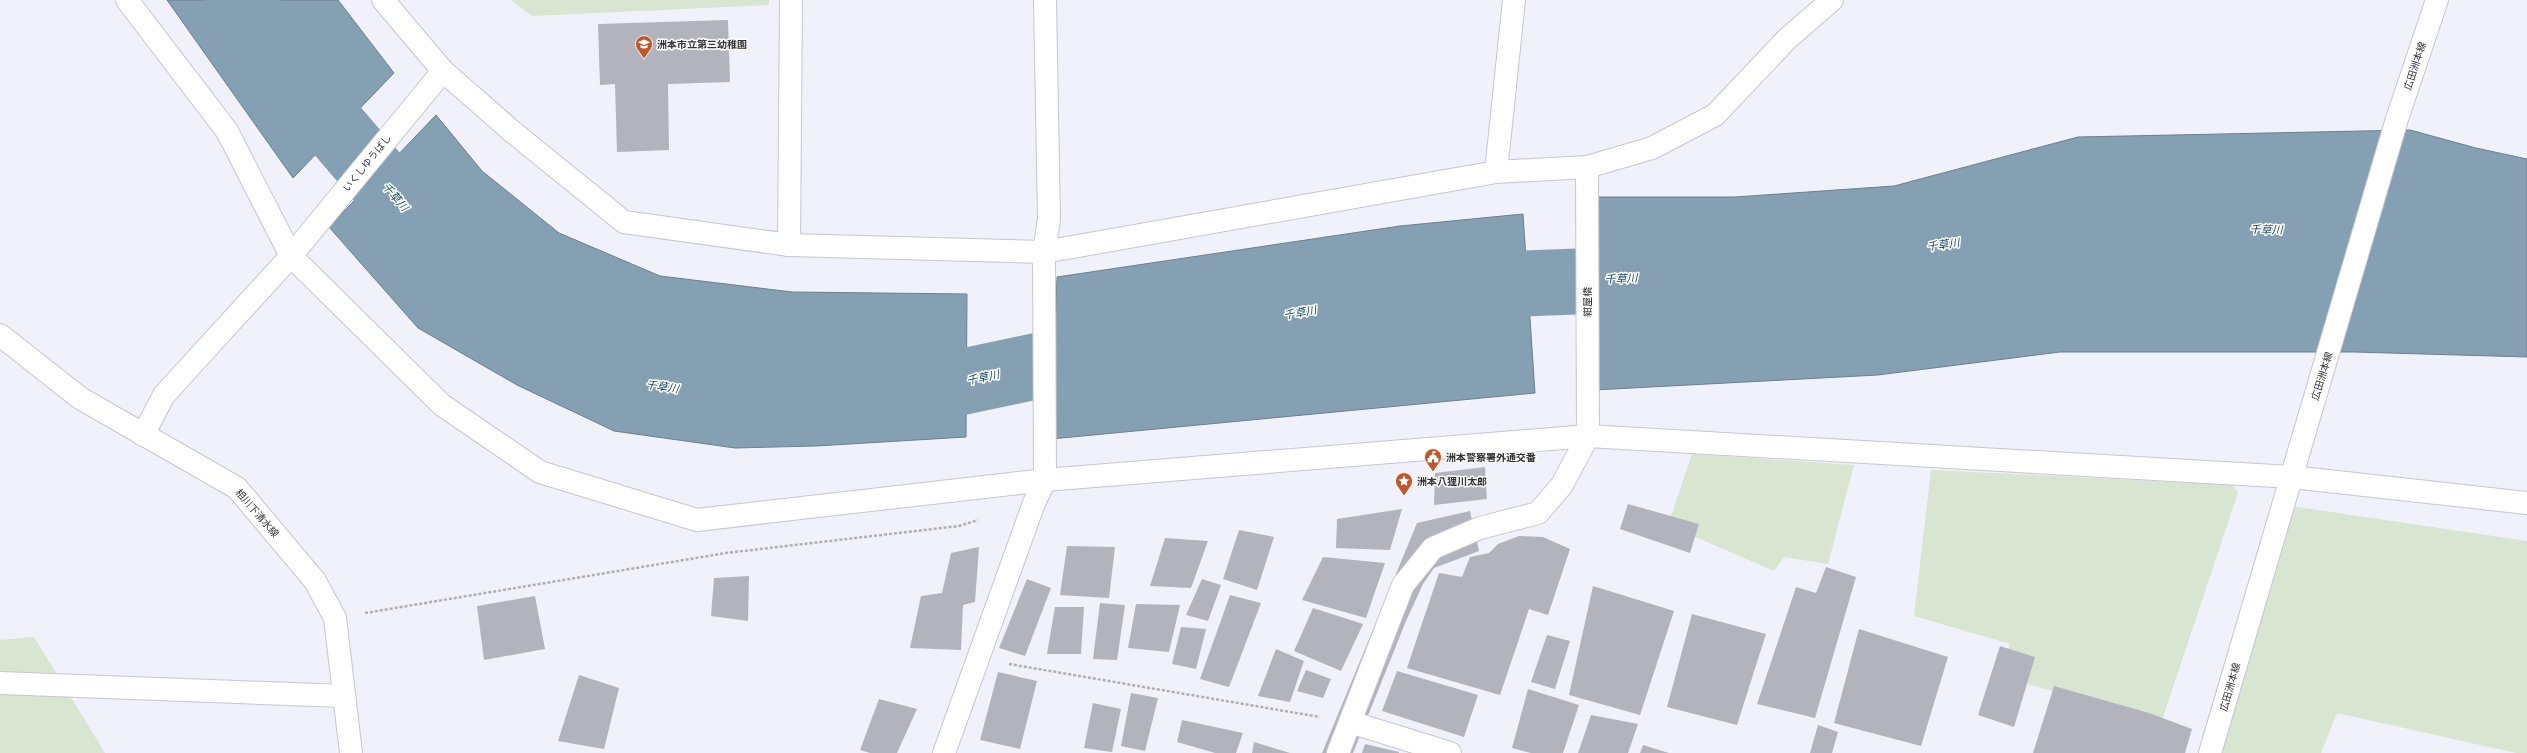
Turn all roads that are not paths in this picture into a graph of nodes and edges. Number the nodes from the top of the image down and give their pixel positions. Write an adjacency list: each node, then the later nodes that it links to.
1 (126, 0): 13 (street)
2 (383, 0): 8 (street)
3 (792, 0): 11 (street)
4 (1045, 0): 12 (street)
5 (1514, 0): 10 (street)
6 (1832, 0): 9 (street)
7 (2437, 0): 17 (street, 広田洲本線)
8 (443, 70): 11 (street); 13 (street, いくしゆうばし)
9 (1587, 167): 10 (street); 16 (street, 紺屋橋)
10 (1496, 172): 12 (street)
11 (789, 245): 12 (street)
12 (1044, 252): 18 (street)
13 (291, 256): 15 (street, いくしゆうばし); 18 (street)
14 (0, 335): 15 (street, 相川下清水線)
15 (143, 435): 21 (street, 相川下清水線)
16 (1588, 436): 17 (street); 18 (street); 22 (street)
17 (2292, 477): 19 (street); 27 (street, 広田洲本線)
18 (1045, 480): 24 (street)
19 (2527, 504)
20 (0, 683): 21 (street)
21 (343, 696): 23 (street, 相川下清水線)
22 (1350, 722): 25 (street); 26 (street)
23 (351, 753)
24 (944, 753)
25 (1338, 753)
26 (1450, 753)
27 (2210, 753)

